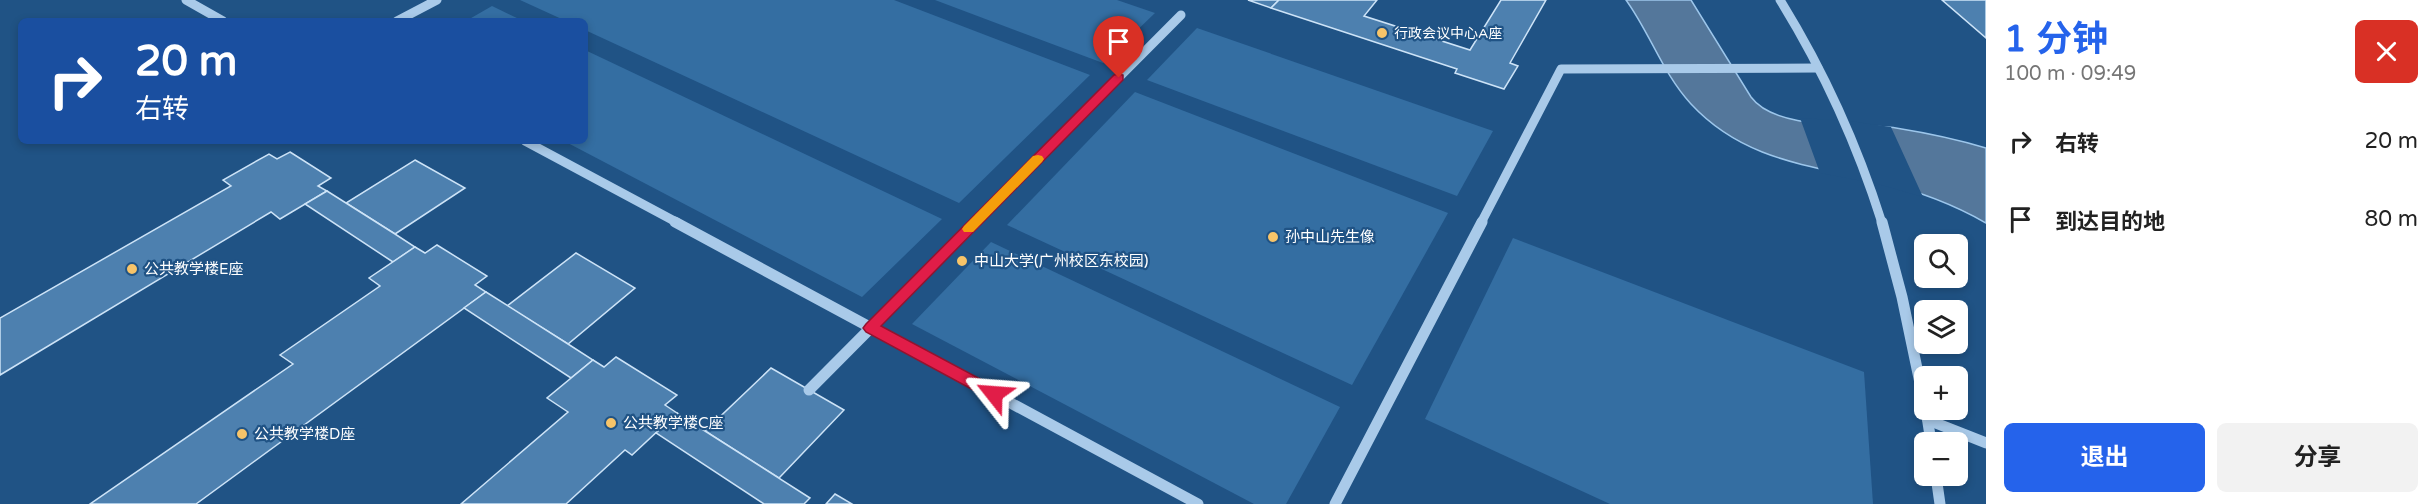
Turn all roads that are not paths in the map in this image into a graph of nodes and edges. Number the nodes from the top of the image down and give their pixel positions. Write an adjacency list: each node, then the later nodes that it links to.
1 (186, 0): 5 (lane)
2 (437, 0): 6 (lane)
3 (1780, 0): 7 (lane)
4 (1181, 15): 9 (lane)
5 (218, 18)
6 (403, 18)
7 (1818, 68): 10 (lane); 16 (lane)
8 (531, 144): 9 (lane)
9 (871, 328): 11 (lane); 15 (lane)
10 (1916, 366)
11 (809, 390)
12 (1938, 420): 13 (lane)
13 (1986, 443)
14 (1937, 486): 17 (lane)
15 (1198, 504)
16 (1335, 504)
17 (1940, 504)

